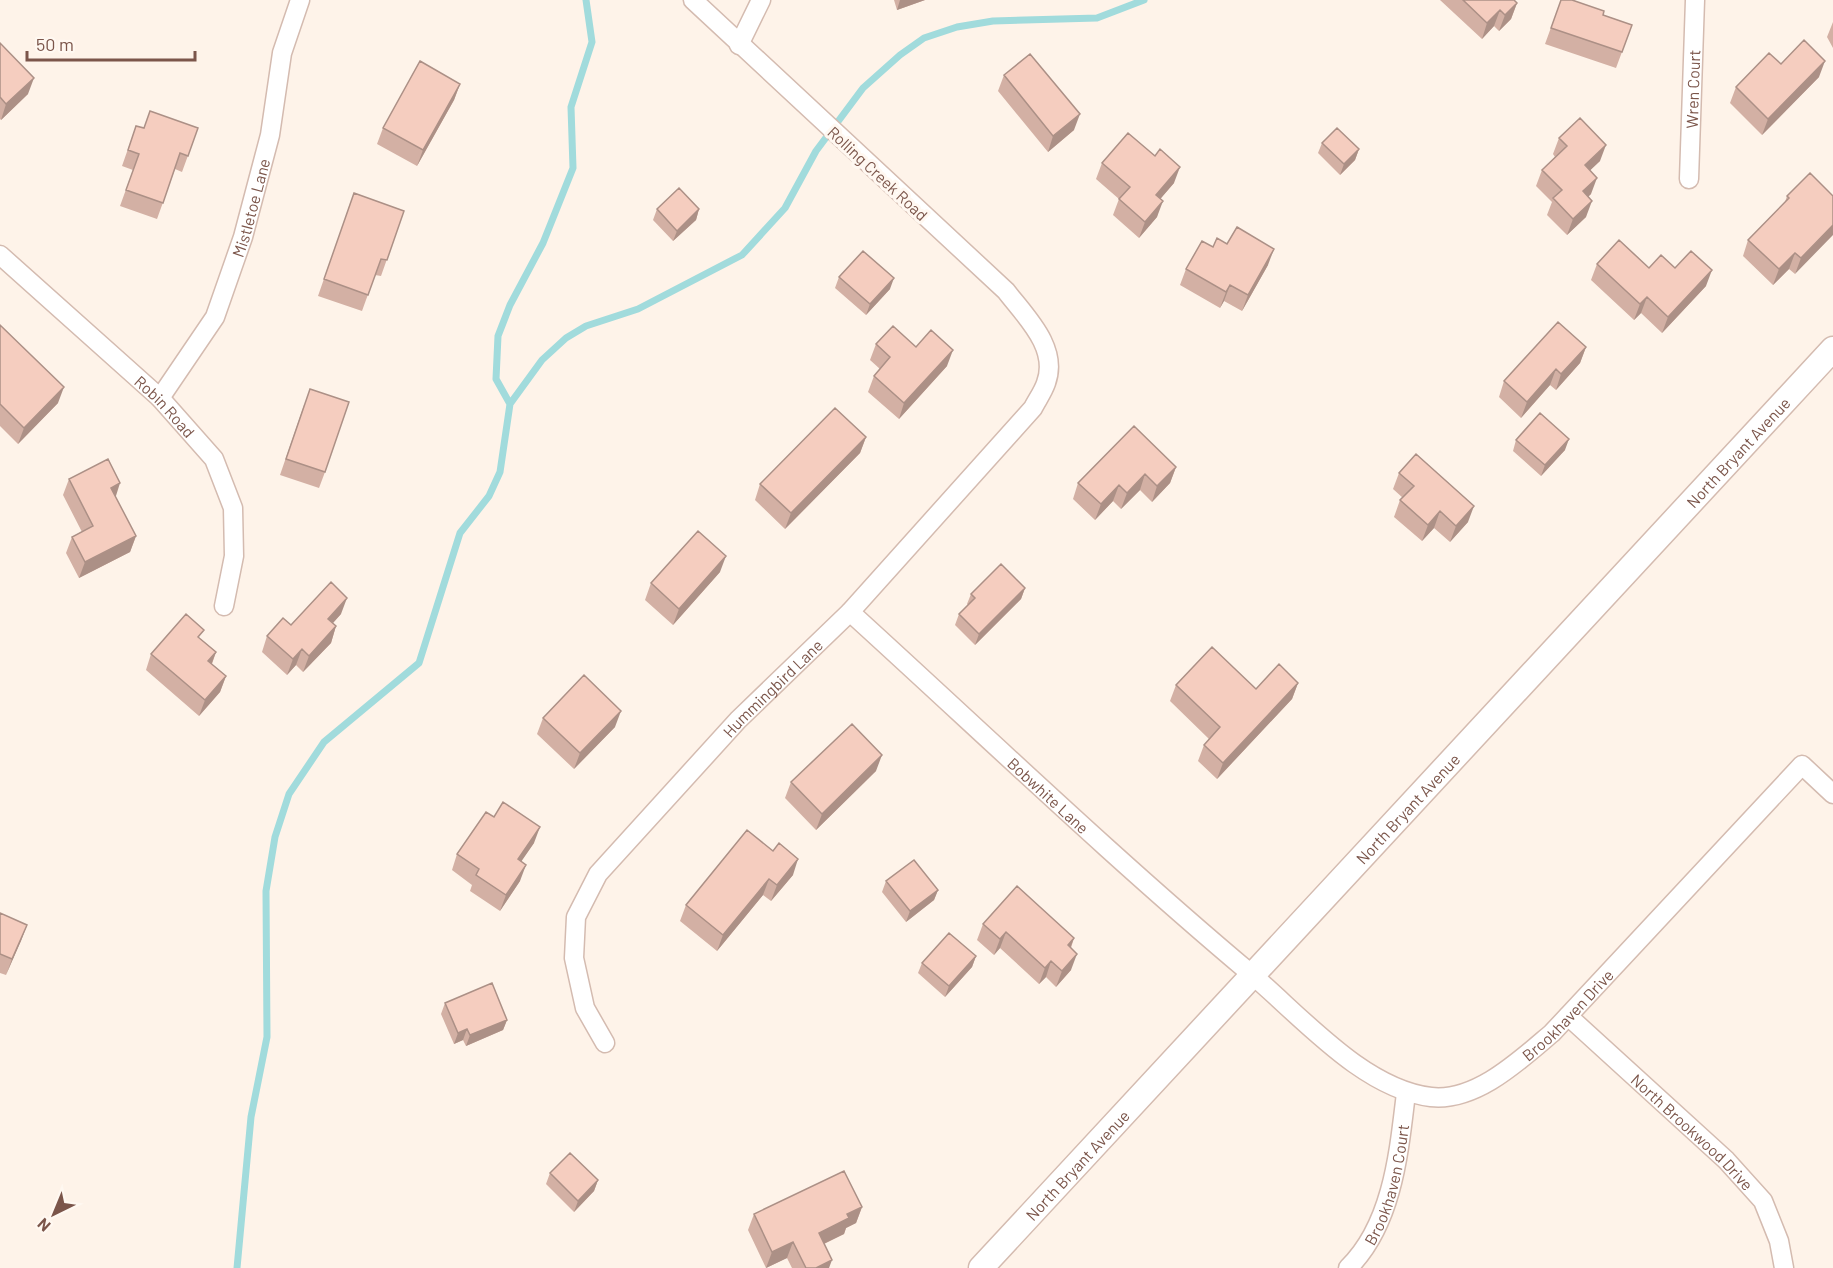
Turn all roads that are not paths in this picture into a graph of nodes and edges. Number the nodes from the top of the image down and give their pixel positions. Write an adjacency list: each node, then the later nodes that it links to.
1 (300, 0): 10 (street, Mistletoe Lane)
2 (693, 0): 5 (street, Rolling Creek Road)
3 (761, 0): 5 (street)
4 (1695, 0): 6 (street, Wren Court)
5 (739, 45): 9 (street, Rolling Creek Road)
6 (1689, 179)
7 (0, 255): 10 (street, Robin Road)
8 (1833, 349): 14 (street, North Bryant Avenue)
9 (1050, 356): 12 (street, Hummingbird Lane)
10 (160, 398): 11 (street, Robin Road)
11 (224, 606)
12 (850, 612): 14 (street, Bobwhite Lane); 16 (street, Hummingbird Lane)
13 (1833, 794): 15 (street, Brookhaven Drive)
14 (1251, 974): 17 (street, Brookhaven Drive); 18 (street, North Bryant Avenue)
15 (1568, 1016): 17 (street, Brookhaven Drive); 20 (street, North Brookwood Drive)
16 (605, 1044)
17 (1406, 1093): 19 (street, Brookhaven Court)
18 (981, 1268)
19 (1348, 1268)
20 (1784, 1268)

